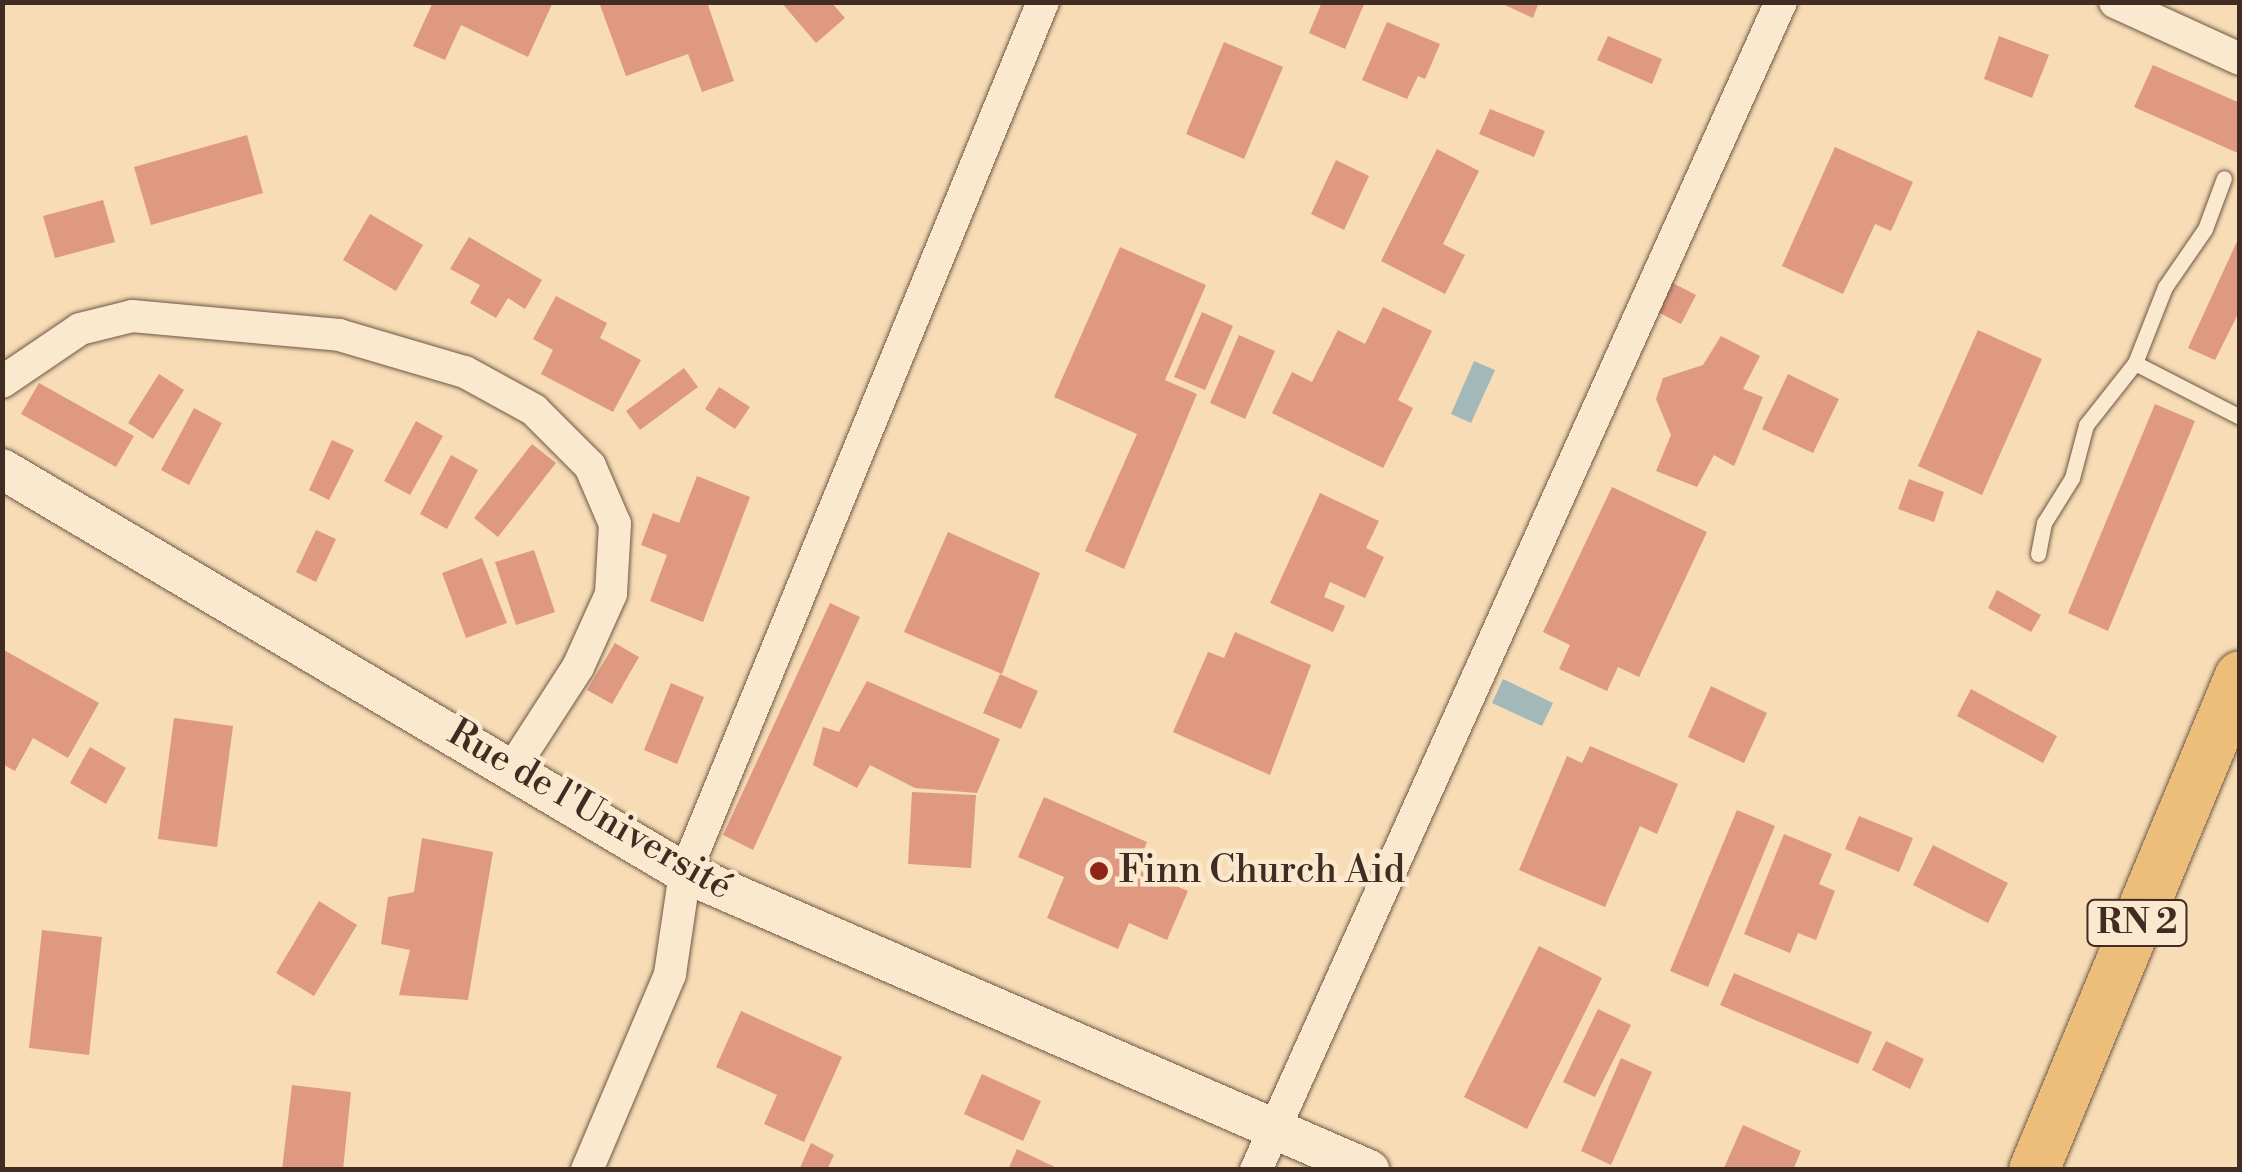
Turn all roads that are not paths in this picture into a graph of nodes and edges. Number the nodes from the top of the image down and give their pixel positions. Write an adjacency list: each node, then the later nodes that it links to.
1 (1044, 2): 13 (street)
2 (1780, 2): 14 (street)
3 (2114, 2): 4 (street)
4 (2240, 59)
5 (2224, 178): 6 (lane)
6 (2135, 363): 8 (lane); 10 (lane)
7 (2, 382): 12 (street)
8 (2240, 417)
9 (2, 469): 12 (street, Rue de l'Université)
10 (2038, 554)
11 (2240, 676): 18 (main road, RN 2)
12 (514, 766): 13 (street, Rue de l'Université)
13 (685, 873): 14 (street, Rue de l'Université); 15 (street)
14 (1275, 1127): 16 (street); 17 (street, Rue de l'Université)
15 (586, 1170)
16 (1256, 1170)
17 (1368, 1170)
18 (2034, 1170)

